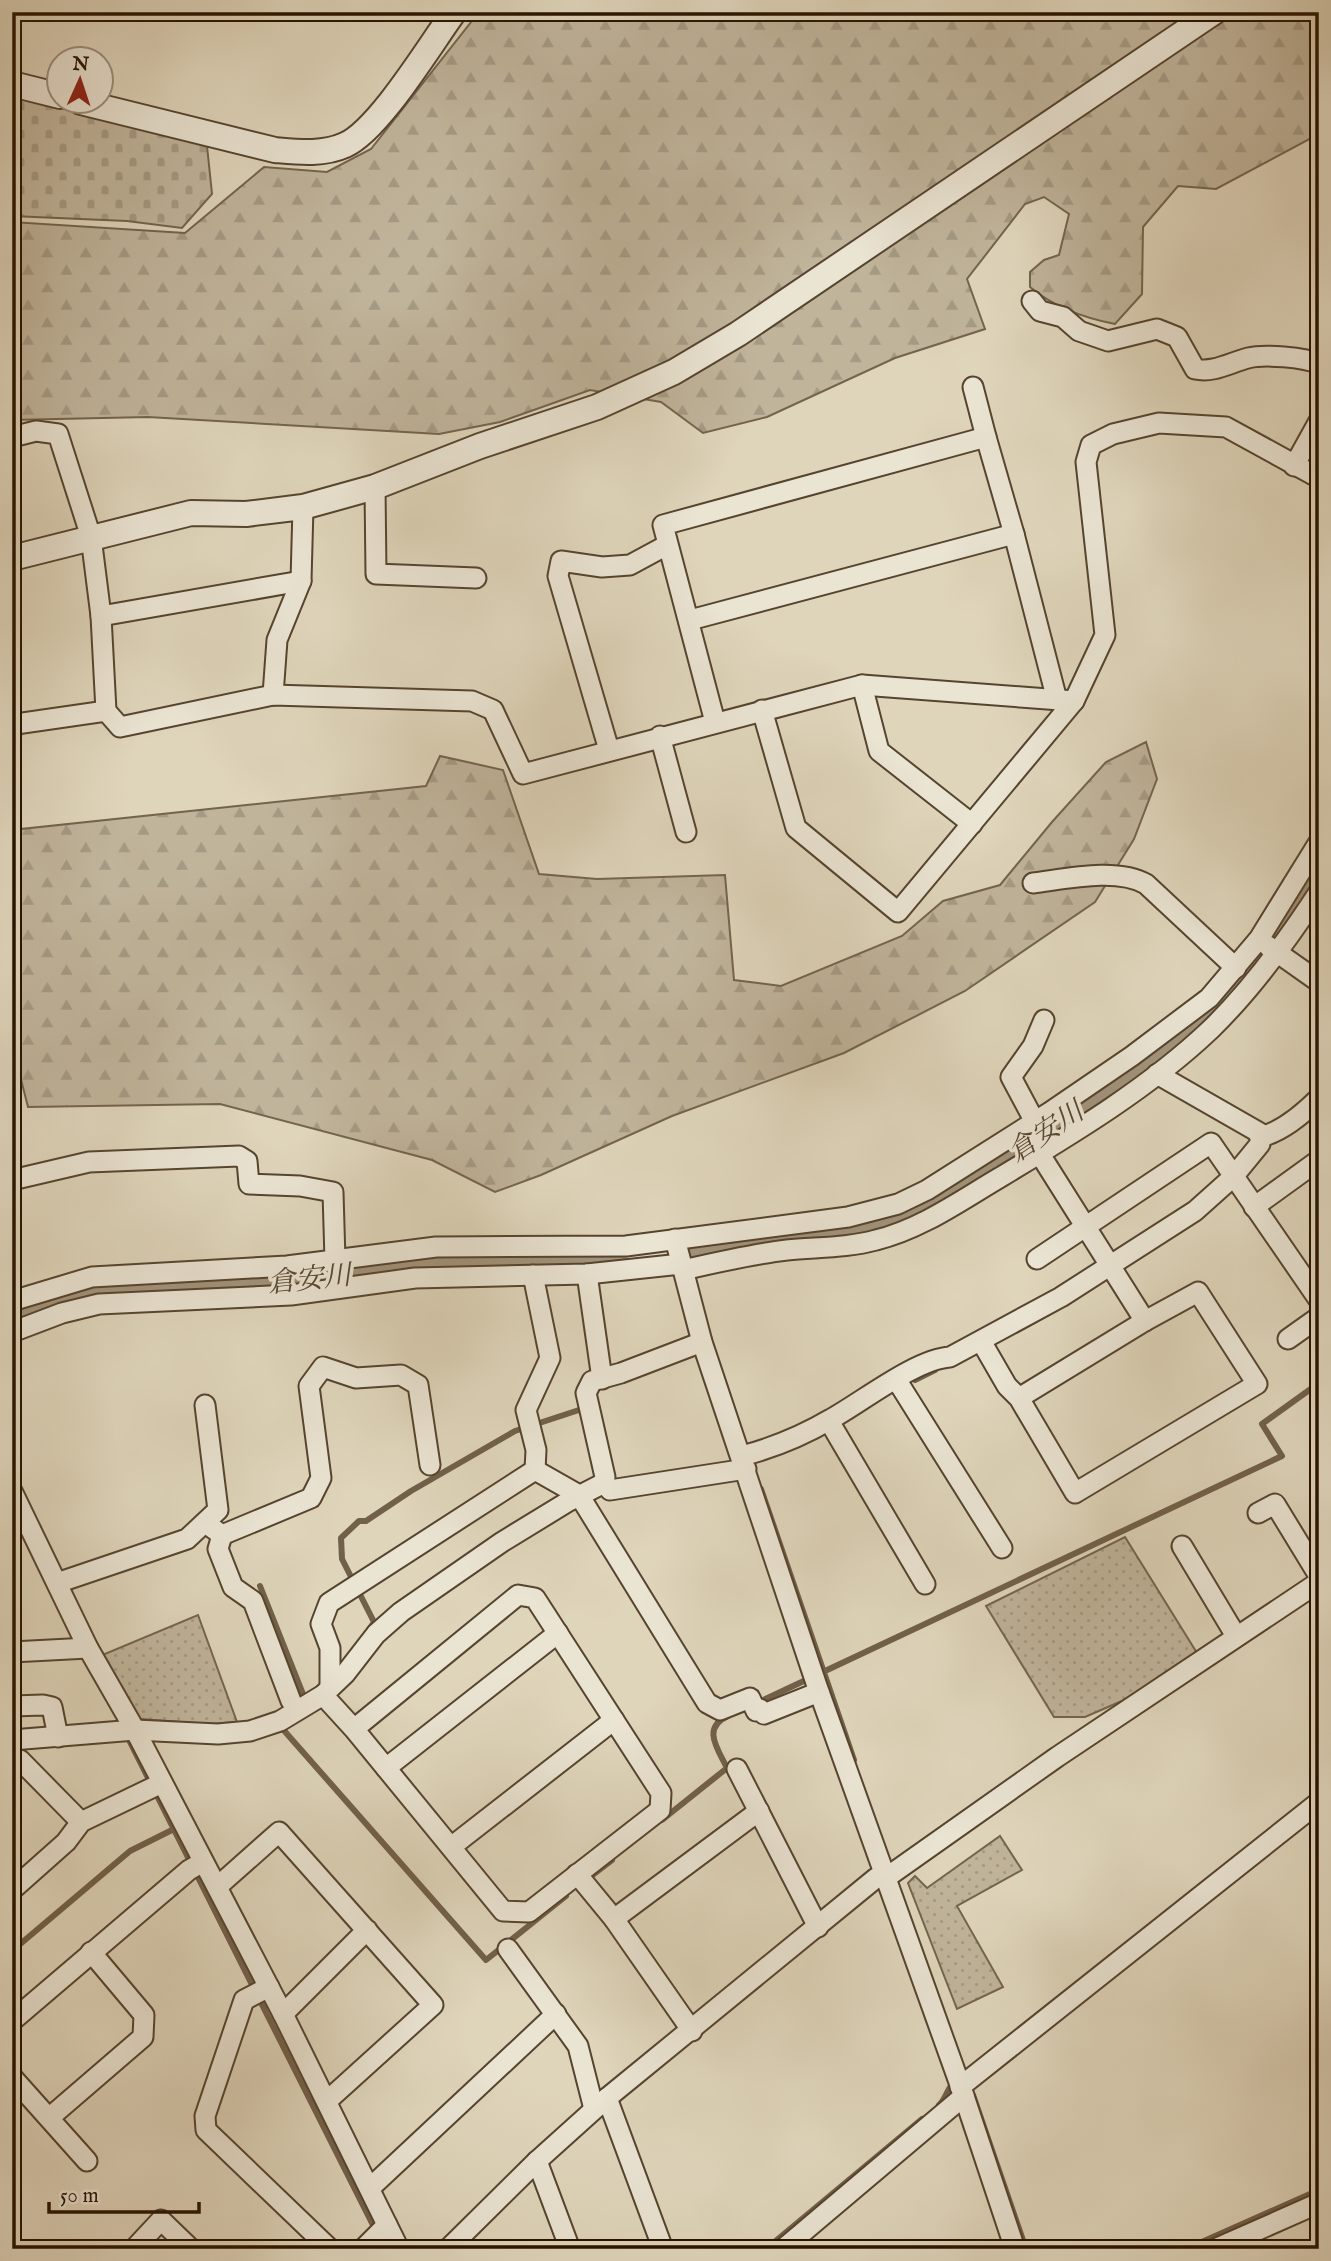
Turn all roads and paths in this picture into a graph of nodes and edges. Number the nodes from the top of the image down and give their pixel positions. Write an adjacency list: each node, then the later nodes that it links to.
1 (454, 12): 5 (street)
2 (1214, 12): 14 (street)
3 (12, 84): 4 (street)
4 (46, 92)
5 (116, 111)
6 (1032, 301): 7 (street)
7 (1319, 364)
8 (973, 387): 11 (street)
9 (1319, 421): 12 (street)
10 (12, 437): 17 (street)
11 (986, 437): 16 (street); 18 (street)
12 (1294, 466): 13 (street); 26 (street)
13 (1319, 478)
14 (375, 487): 15 (street); 20 (street)
15 (303, 507): 17 (street); 21 (street)
16 (1014, 534): 23 (street); 26 (street)
17 (91, 537): 19 (street); 22 (street)
18 (667, 545): 23 (street); 32 (street)
19 (12, 558)
20 (476, 578)
21 (301, 581): 22 (street); 25 (street)
22 (101, 617): 28 (street)
23 (690, 620): 30 (street)
24 (862, 685): 26 (street); 27 (street); 33 (street)
25 (273, 695): 28 (street); 32 (street)
26 (1065, 701): 33 (street)
27 (762, 710): 30 (street); 33 (street)
28 (106, 711): 29 (street)
29 (14, 721)
30 (715, 722): 31 (street)
31 (660, 736): 32 (street); 34 (street)
32 (609, 750)
33 (972, 824)
34 (686, 832)
35 (1319, 842): 38 (street)
36 (1033, 883): 40 (street)
37 (1319, 892): 39 (street)
38 (1259, 939): 39 (street); 40 (street)
39 (1278, 952): 41 (street); 43 (street)
40 (1236, 968): 46 (street)
41 (1319, 982)
42 (1044, 1020): 46 (street)
43 (1157, 1074): 45 (street); 46 (street)
44 (1319, 1098): 45 (street)
45 (1264, 1137): 48 (street)
46 (1033, 1138): 51 (street); 52 (street); 56 (street)
47 (1319, 1160): 50 (street)
48 (1233, 1177): 50 (street); 51 (street); 57 (street)
49 (12, 1180): 55 (street)
50 (1254, 1207): 61 (street)
51 (1086, 1226): 54 (street); 57 (street)
52 (675, 1239): 53 (street); 56 (street)
53 (617, 1247): 55 (street); 58 (street)
54 (1037, 1259)
55 (335, 1260): 62 (street)
56 (682, 1267): 58 (street); 68 (street)
57 (1111, 1268): 64 (street); 67 (street)
58 (620, 1269): 59 (street)
59 (587, 1274): 60 (street); 69 (street)
60 (533, 1275): 65 (street); 76 (street)
61 (1319, 1300)
62 (12, 1301)
63 (1319, 1317): 66 (street)
64 (1145, 1321): 71 (street); 71 (street)
65 (12, 1332)
66 (1288, 1339)
67 (981, 1340): 70 (street); 71 (street)
68 (702, 1342): 69 (street); 74 (street)
69 (602, 1379): 77 (street)
70 (896, 1379): 73 (street); 84 (street)
71 (1019, 1398)
72 (205, 1405): 81 (street)
73 (832, 1425): 74 (street); 88 (street)
74 (746, 1458): 77 (street); 93 (street)
75 (430, 1465): 82 (street)
76 (535, 1470): 79 (street); 94 (street)
77 (604, 1483): 79 (street)
78 (12, 1491): 87 (street)
79 (582, 1499): 93 (street); 94 (street)
80 (1258, 1513): 85 (street)
81 (205, 1522): 82 (street); 87 (street)
82 (222, 1535): 95 (street)
83 (1182, 1546): 90 (street)
84 (1002, 1548)
85 (1319, 1576)
86 (1319, 1582): 90 (street)
87 (57, 1583): 91 (street)
88 (925, 1584)
89 (558, 1633): 97 (street); 98 (street); 103 (street)
90 (1236, 1636): 112 (street)
91 (88, 1648): 92 (street); 99 (street)
92 (12, 1653)
93 (816, 1683): 112 (street)
94 (328, 1684): 98 (street); 99 (street)
95 (291, 1701)
96 (12, 1706): 100 (street)
97 (614, 1720): 109 (street); 111 (street)
98 (354, 1729): 103 (street)
99 (135, 1730): 100 (street); 105 (street)
100 (58, 1737): 101 (street)
101 (12, 1740)
102 (15, 1760): 108 (street)
103 (386, 1768): 109 (street)
104 (737, 1769): 107 (street)
105 (155, 1786): 108 (street); 110 (street)
106 (1319, 1802): 126 (street)
107 (759, 1811): 115 (street); 116 (street)
108 (81, 1822): 114 (street)
109 (451, 1847): 111 (street)
110 (196, 1866): 113 (street); 119 (street)
111 (577, 1874): 115 (street)
112 (884, 1877): 116 (street); 126 (street)
113 (217, 1887): 117 (street); 120 (street)
114 (12, 1889)
115 (614, 1919): 124 (street)
116 (818, 1927): 124 (street)
117 (367, 1930): 121 (street); 127 (street)
118 (508, 1949): 122 (street)
119 (92, 1952): 123 (street); 129 (street)
120 (261, 1991): 121 (street); 137 (street)
121 (284, 2014): 127 (street)
122 (556, 2014): 128 (street); 132 (street)
123 (12, 2021)
124 (692, 2031): 128 (street)
125 (12, 2077): 129 (street)
126 (963, 2084): 142 (street); 143 (street)
127 (327, 2101): 132 (street)
128 (600, 2104): 131 (street); 141 (street)
129 (49, 2118): 130 (street)
130 (88, 2161)
131 (537, 2161): 139 (street); 140 (street)
132 (370, 2188): 134 (street)
133 (1319, 2203): 144 (street)
134 (377, 2235): 138 (street)
135 (134, 2249): 136 (street)
136 (191, 2249)
137 (330, 2249)
138 (399, 2249)
139 (448, 2249)
140 (570, 2249)
141 (663, 2249)
142 (783, 2249)
143 (1015, 2249)
144 (1215, 2249)

